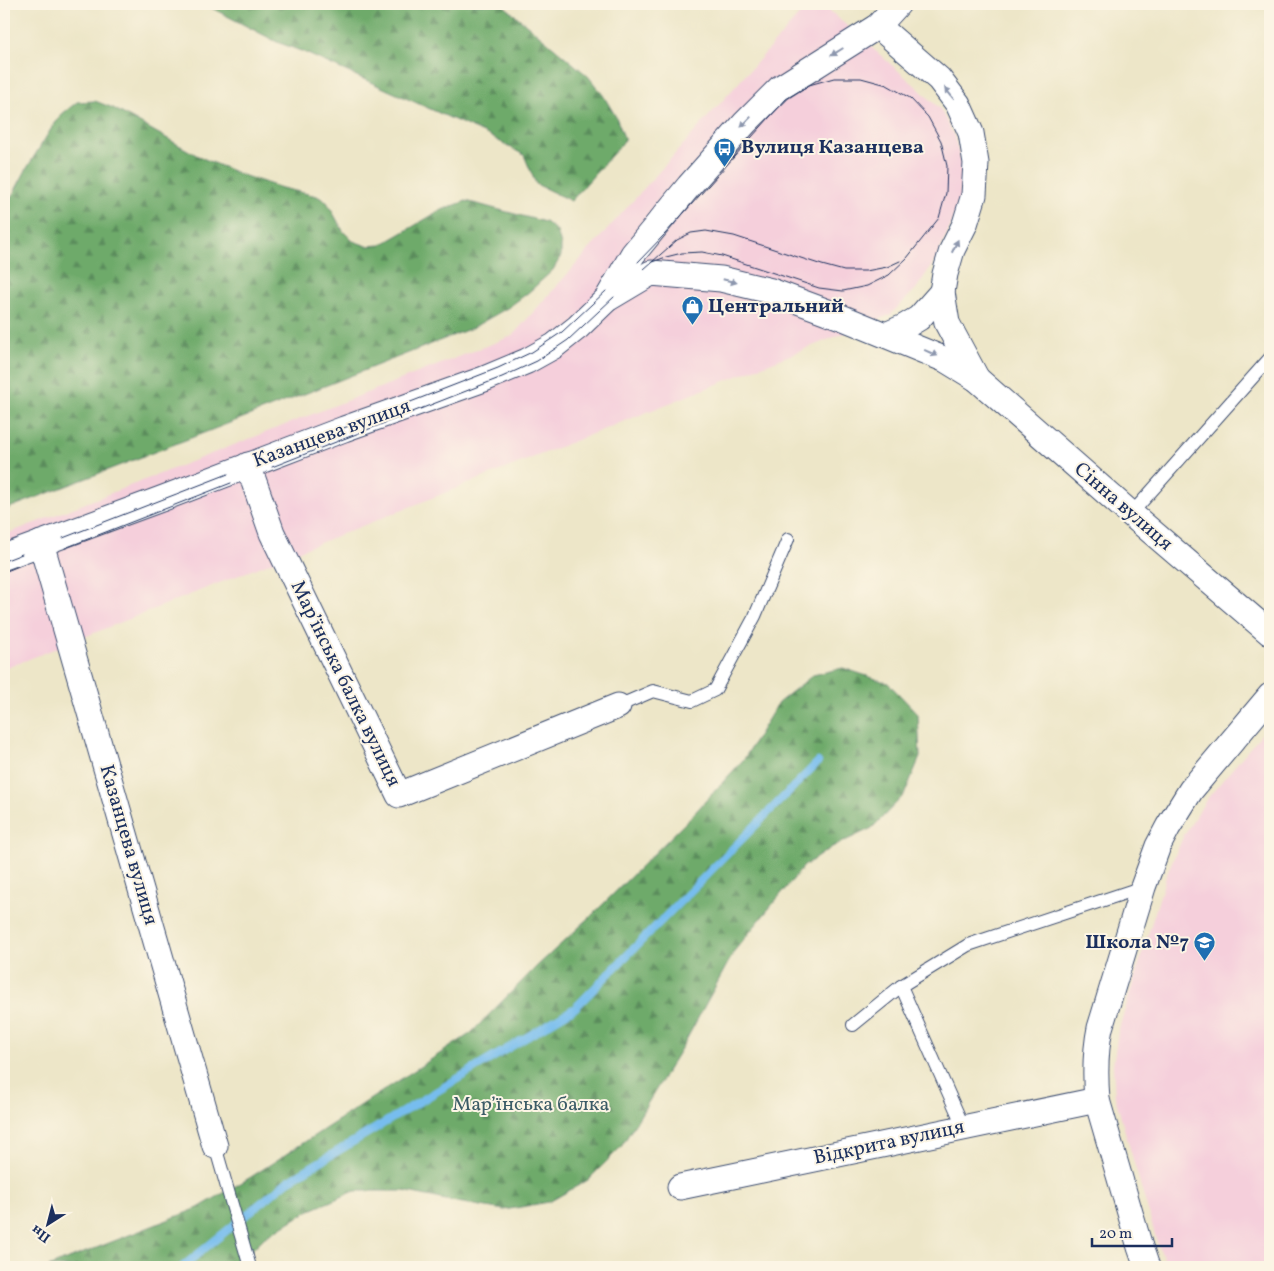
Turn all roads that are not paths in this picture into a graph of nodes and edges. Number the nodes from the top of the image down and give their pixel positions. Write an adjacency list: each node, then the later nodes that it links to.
1 (898, 4): 2 (street, Казанцева вулиця)
2 (878, 26): 3 (street, Казанцева вулиця, one-way to 3); 5 (street, one-way to 2)
3 (634, 254): 4 (street); 6 (street, Казанцева вулиця)
4 (651, 273): 6 (street, Казанцева вулиця); 7 (street, one-way to 7)
5 (942, 292): 7 (street); 9 (street)
6 (607, 299): 10 (street, Казанцева вулиця)
7 (886, 335): 9 (street, one-way to 9)
8 (1270, 358): 11 (lane)
9 (977, 379): 11 (street, Сінна вулиця)
10 (248, 466): 13 (street, Казанцева вулиця); 17 (street, Мар’їнська балка вулиця)
11 (1131, 514): 15 (street, Сінна вулиця)
12 (788, 539): 17 (lane)
13 (41, 543): 14 (street, Казанцева вулиця); 23 (street, Казанцева вулиця)
14 (4, 557)
15 (1270, 633)
16 (1270, 696): 18 (street)
17 (618, 706)
18 (1143, 887): 19 (lane); 21 (street)
19 (901, 986): 20 (lane); 22 (lane)
20 (853, 1025)
21 (1098, 1100): 22 (street, Відкрита вулиця); 26 (street)
22 (964, 1128): 24 (street, Відкрита вулиця)
23 (215, 1146): 25 (lane)
24 (680, 1187)
25 (250, 1267)
26 (1148, 1267)

